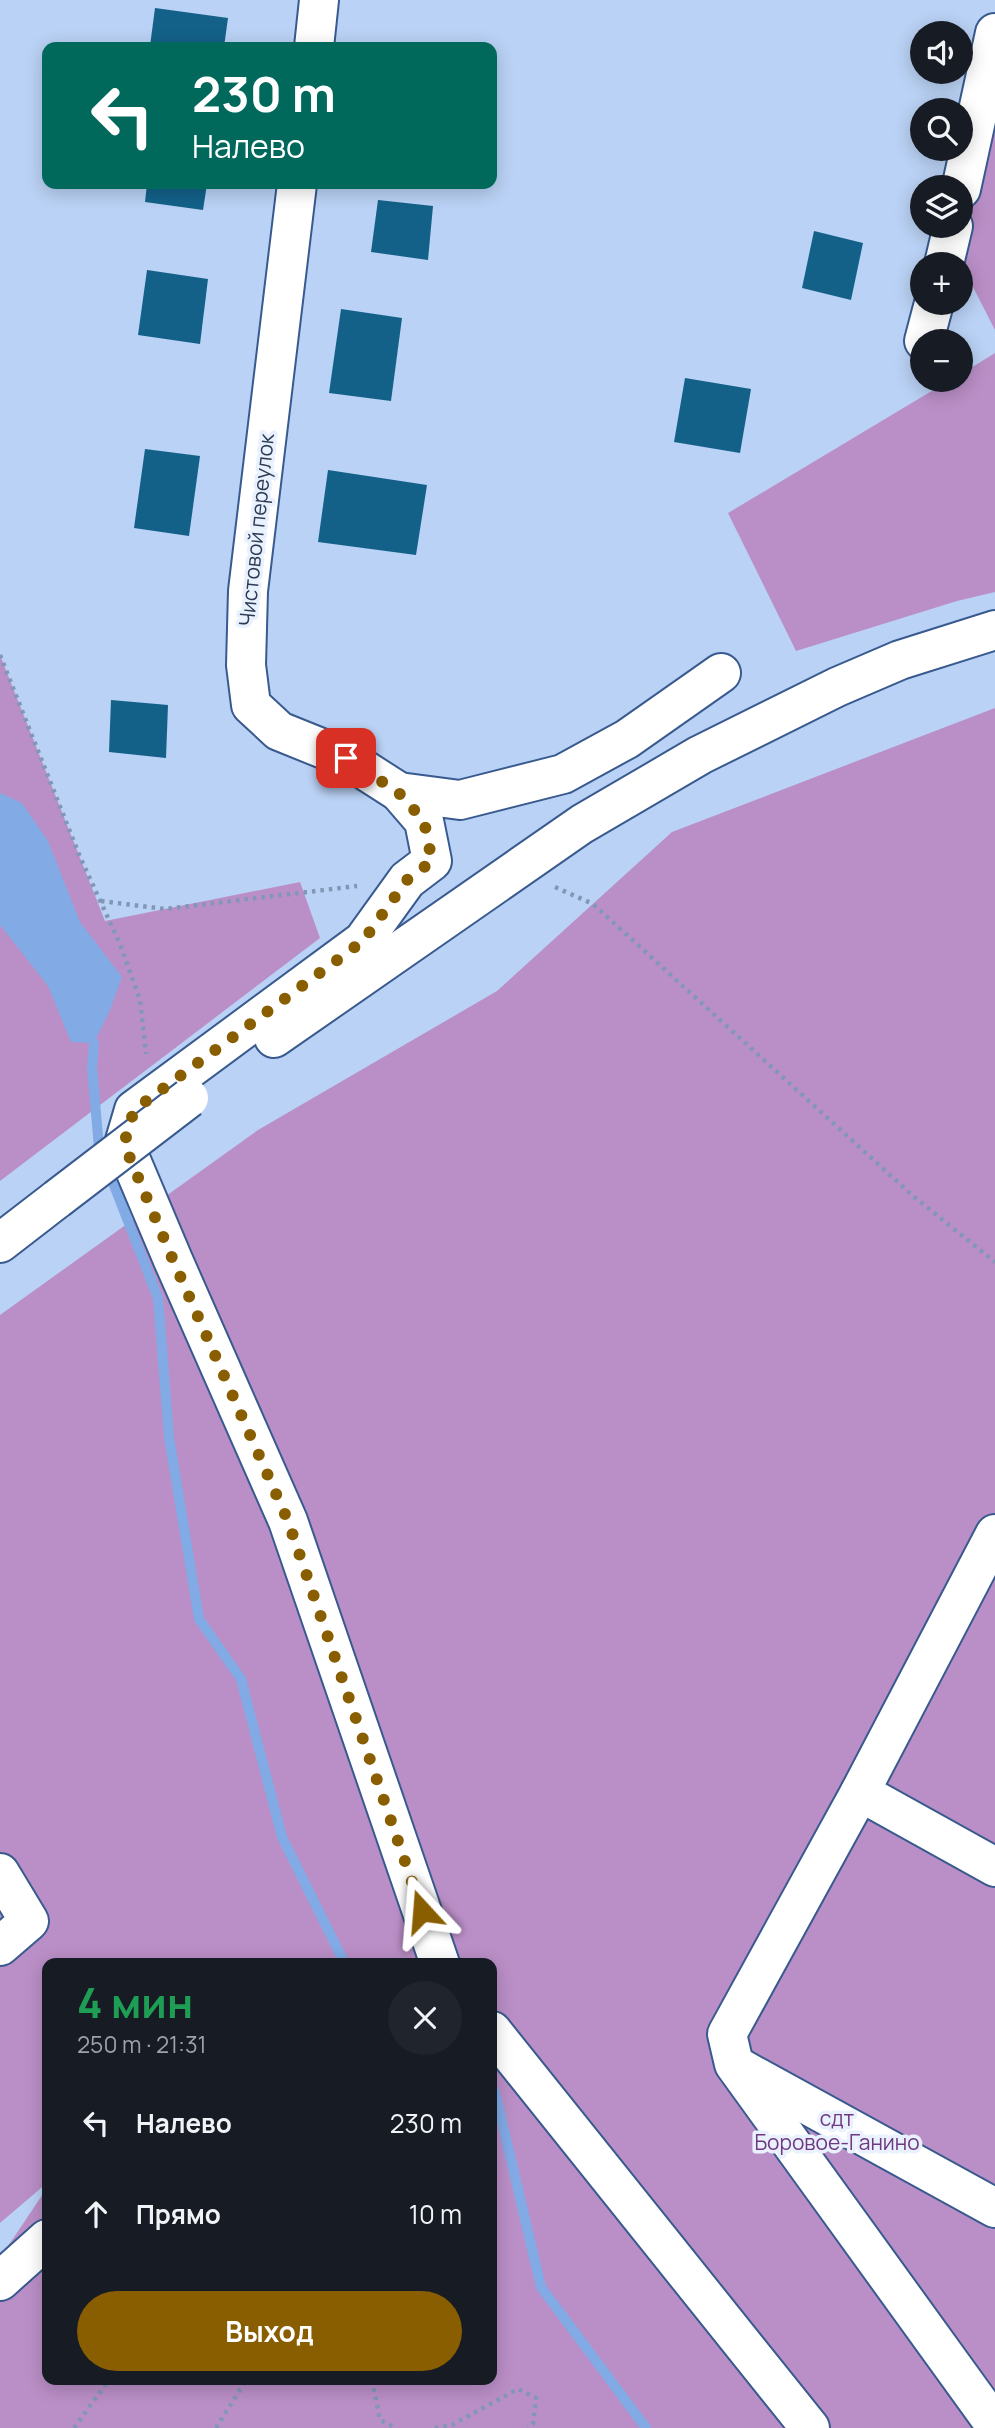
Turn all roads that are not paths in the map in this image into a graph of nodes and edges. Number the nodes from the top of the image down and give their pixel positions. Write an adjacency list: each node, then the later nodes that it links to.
1 (319, 0): 3 (street)
2 (995, 33): 4 (street)
3 (315, 42)
4 (991, 70): 5 (street)
5 (965, 175)
6 (296, 189): 9 (street, Чистовой переулок)
7 (995, 630): 10 (street, bridge)
8 (720, 673): 9 (street)
9 (398, 792): 16 (street)
10 (0, 1243)
11 (995, 1534): 12 (street)
12 (860, 1792): 13 (street); 18 (street)
13 (995, 1867)
14 (0, 1873): 15 (street)
15 (0, 1946)
16 (438, 1958)
17 (497, 2037): 23 (street)
18 (734, 2064): 19 (street); 22 (street)
19 (995, 2208)
20 (42, 2243): 21 (street)
21 (0, 2281)
22 (995, 2426)
23 (810, 2428)

